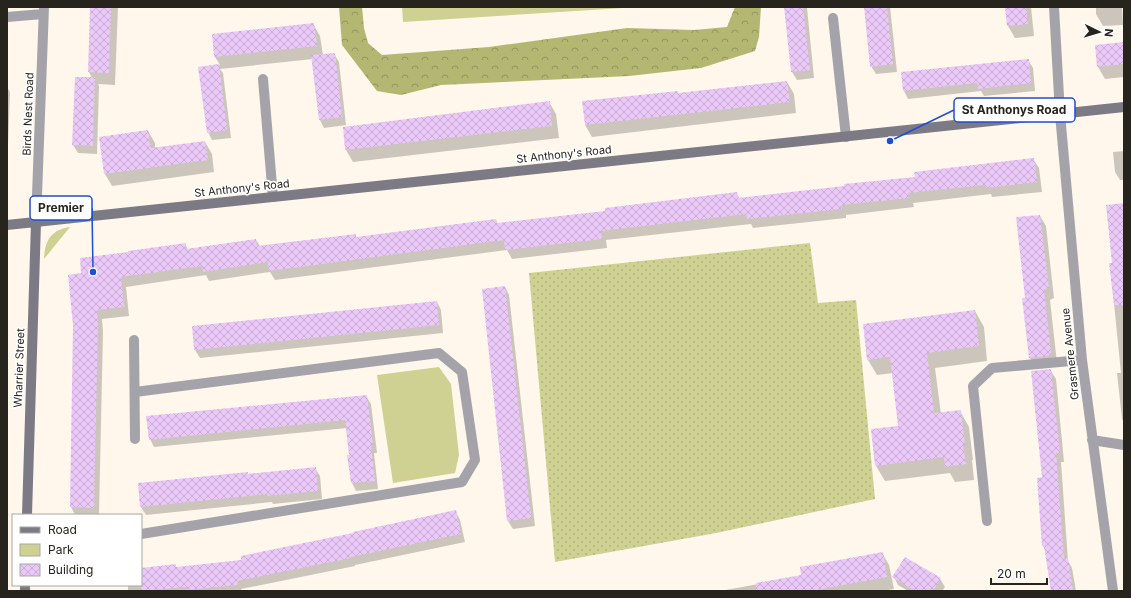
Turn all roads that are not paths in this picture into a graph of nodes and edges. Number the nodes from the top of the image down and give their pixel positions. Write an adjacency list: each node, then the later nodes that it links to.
1 (1054, 7): 7 (street, Grasmere Avenue)
2 (43, 11): 3 (street); 10 (street, Birds Nest Road)
3 (7, 17)
4 (833, 18): 8 (street)
5 (263, 79): 9 (street)
6 (1124, 107): 7 (street, St Anthony's Road)
7 (1060, 114): 8 (street, St Anthony's Road); 13 (street, Grasmere Avenue)
8 (846, 137): 9 (street, St Anthony's Road)
9 (273, 197): 10 (street, St Anthony's Road)
10 (36, 222): 11 (street, St Anthony's Road); 18 (street, Wharrier Street)
11 (7, 225)
12 (134, 340): 14 (street)
13 (1082, 360): 16 (street, Grasmere Avenue); 19 (street)
14 (135, 392): 15 (street); 20 (street)
15 (135, 439)
16 (1092, 440): 17 (street); 21 (street, Grasmere Avenue)
17 (1124, 445)
18 (27, 514)
19 (987, 521)
20 (142, 534)
21 (1113, 591)

